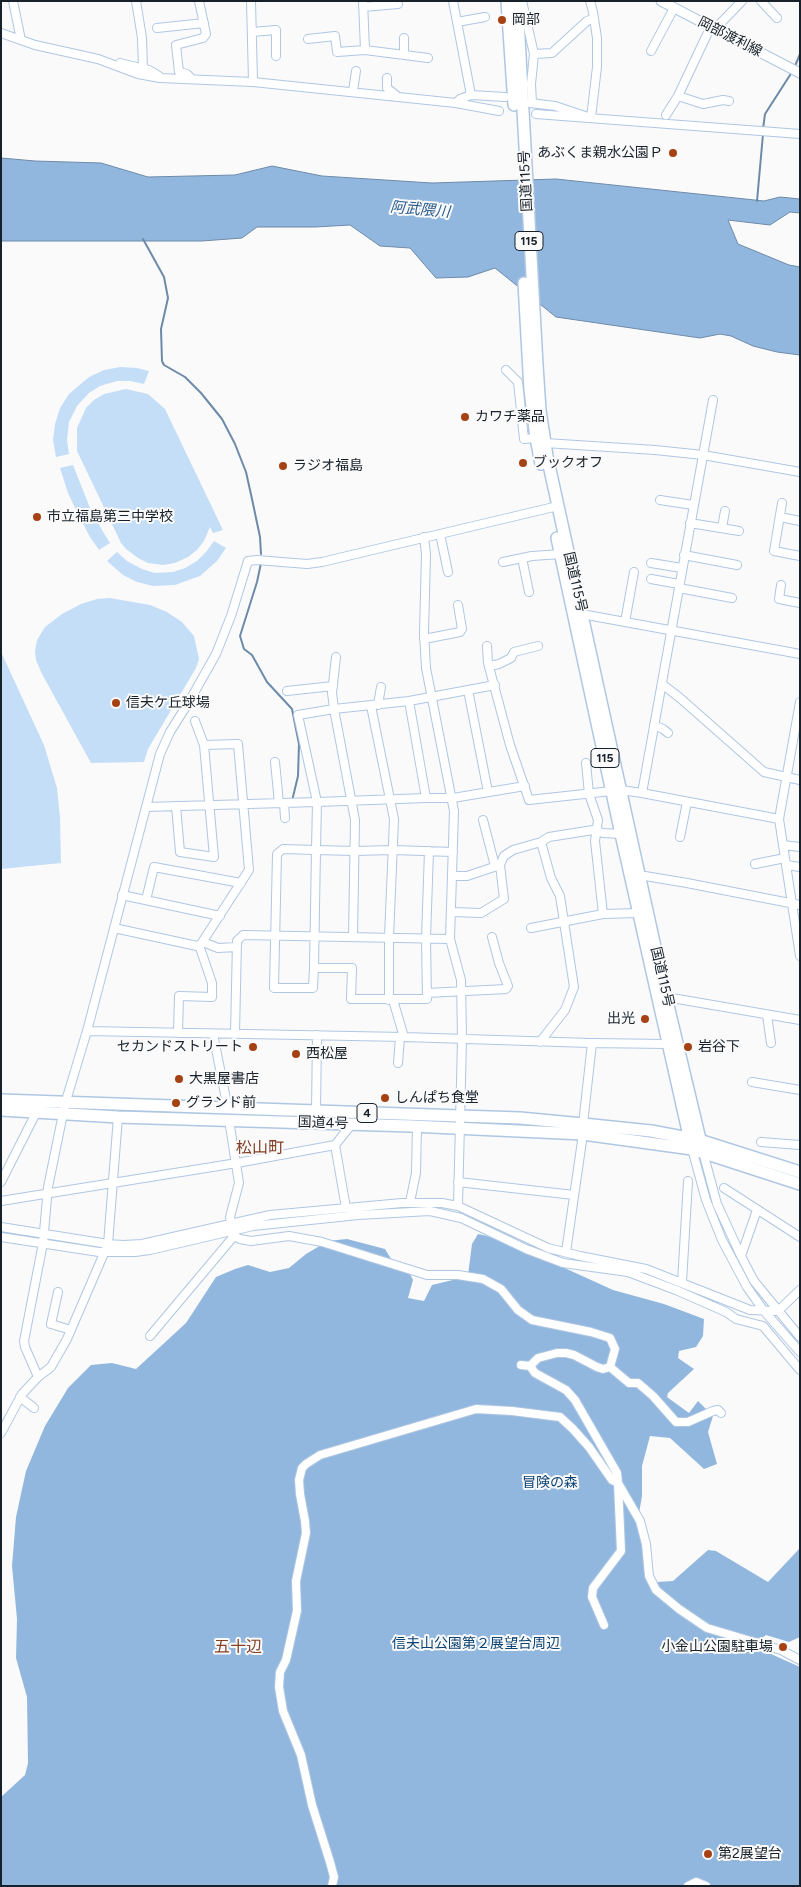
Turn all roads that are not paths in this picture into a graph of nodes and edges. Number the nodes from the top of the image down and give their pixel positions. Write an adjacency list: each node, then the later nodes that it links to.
1 (13, 1): 27 (street)
2 (136, 1): 35 (street)
3 (199, 1): 20 (street)
4 (251, 1): 23 (street)
5 (453, 1): 19 (street)
6 (507, 1): 52 (highway, 国道115号 / 115)
7 (517, 1): 52 (highway, 国道115号 / 115)
8 (522, 1): 30 (street)
9 (590, 1): 17 (street)
10 (661, 1): 15 (main road, 岡部渡利線)
11 (742, 1): 21 (street)
12 (761, 1): 18 (street)
13 (363, 4): 14 (street); 28 (street)
14 (398, 4)
15 (674, 8): 21 (main road, 岡部渡利線); 29 (street)
16 (485, 17): 19 (street)
17 (594, 18): 30 (street); 53 (street)
18 (776, 18)
19 (457, 22): 43 (street)
20 (204, 23): 22 (street); 40 (street)
21 (713, 27): 37 (main road, 岡部渡利線); 45 (street)
22 (157, 28)
23 (252, 32): 32 (street); 41 (street)
24 (1, 33): 27 (street)
25 (404, 38): 31 (street)
26 (308, 39): 28 (street)
27 (21, 40): 34 (street)
28 (365, 50): 31 (street)
29 (651, 51)
30 (534, 54): 53 (street)
31 (404, 55): 33 (street)
32 (276, 56)
33 (428, 58)
34 (112, 63): 35 (street); 38 (street)
35 (143, 69): 38 (street)
36 (356, 71): 42 (street)
37 (800, 73)
38 (160, 78): 40 (street)
39 (387, 78): 44 (street)
40 (192, 79): 41 (street)
41 (253, 82): 42 (street)
42 (353, 92): 44 (street)
43 (471, 95): 46 (street); 48 (street)
44 (397, 96): 48 (street)
45 (678, 96): 47 (street); 51 (street)
46 (505, 97)
47 (729, 101)
48 (456, 103): 49 (street)
49 (499, 111)
50 (536, 114): 53 (street)
51 (666, 115)
52 (519, 116): 57 (highway, 国道115号 / 115)
53 (591, 118): 54 (street)
54 (800, 134)
55 (506, 370): 57 (street)
56 (713, 400): 58 (street)
57 (540, 440): 58 (street); 63 (highway, 国道115号 / 115)
58 (703, 455): 59 (street); 62 (street)
59 (800, 472)
60 (660, 500): 62 (street)
61 (782, 503): 65 (street)
62 (693, 505): 67 (street)
63 (554, 507): 70 (street); 72 (highway, 国道115号 / 115); 89 (highway, 国道115号 / 115)
64 (725, 511): 68 (street)
65 (780, 517): 66 (street); 74 (street)
66 (800, 521)
67 (690, 523): 68 (street); 73 (street)
68 (722, 528): 69 (street)
69 (739, 531)
70 (440, 534): 71 (street); 80 (street)
71 (424, 537): 92 (street); 132 (street)
72 (561, 554): 75 (street); 89 (highway, 国道115号 / 115)
73 (684, 555): 78 (street); 79 (street)
74 (800, 556)
75 (522, 558): 76 (street); 85 (street)
76 (503, 562)
77 (651, 562): 79 (street)
78 (737, 565)
79 (682, 568): 84 (street)
80 (448, 572)
81 (634, 572): 90 (street)
82 (651, 578): 84 (street)
83 (781, 585): 87 (street)
84 (679, 586): 86 (street); 91 (street)
85 (529, 592)
86 (732, 598)
87 (800, 603)
88 (458, 605): 92 (street)
89 (578, 616): 90 (street); 118 (highway, 国道115号 / 115)
90 (625, 622): 91 (street)
91 (671, 630): 95 (street); 98 (street)
92 (424, 639): 104 (street)
93 (487, 646): 97 (street)
94 (538, 646): 97 (street)
95 (800, 654)
96 (336, 657): 100 (street)
97 (489, 666): 99 (street)
98 (662, 684): 110 (street); 115 (street)
99 (495, 685): 102 (street); 117 (street)
100 (333, 686): 103 (street); 108 (street)
101 (380, 687): 107 (street)
102 (468, 690): 104 (street); 119 (street)
103 (287, 691)
104 (432, 696): 105 (street); 123 (street)
105 (409, 701): 107 (street); 122 (street)
106 (800, 702): 115 (street)
107 (375, 705): 108 (street); 124 (street)
108 (334, 709): 125 (street); 126 (street)
109 (195, 721): 112 (street)
110 (654, 725): 111 (street); 120 (street)
111 (668, 733)
112 (204, 745): 129 (street); 130 (street)
113 (275, 762): 128 (street)
114 (586, 763): 121 (street)
115 (786, 777): 116 (street); 134 (street)
116 (800, 780)
117 (525, 786): 119 (street); 121 (street)
118 (617, 791): 120 (street); 121 (street); 137 (highway, 国道115号 / 115); 152 (highway, 国道115号 / 115)
119 (488, 792): 123 (street)
120 (642, 793): 127 (street)
121 (589, 794): 136 (street)
122 (426, 798): 123 (street); 124 (street)
123 (453, 798): 146 (street)
124 (389, 799): 125 (street); 143 (street)
125 (352, 801): 126 (street); 144 (street)
126 (316, 802): 128 (street); 142 (street)
127 (688, 802): 134 (street); 138 (street)
128 (282, 803): 129 (street); 133 (street)
129 (244, 804): 130 (street); 153 (street)
130 (210, 805): 131 (street); 131 (street)
131 (176, 806): 132 (street)
132 (146, 807): 154 (street)
133 (285, 818)
134 (779, 819): 140 (street)
135 (483, 820): 149 (street)
136 (596, 832): 137 (street); 139 (street); 159 (street)
137 (621, 834): 152 (highway, 国道115号 / 115)
138 (680, 837)
139 (541, 842): 149 (street); 161 (street)
140 (782, 845): 141 (street); 147 (street)
141 (800, 847)
142 (316, 850): 144 (street); 164 (street); 165 (street)
143 (393, 850): 144 (street); 145 (street); 168 (street)
144 (355, 851): 166 (street)
145 (428, 851): 146 (street); 169 (street)
146 (453, 852): 151 (street)
147 (785, 861): 148 (street); 150 (street); 156 (street)
148 (756, 864)
149 (498, 865): 151 (street); 157 (street)
150 (800, 867)
151 (452, 876): 157 (street)
152 (635, 876): 156 (street); 158 (highway, 国道115号 / 115); 177 (highway, 国道115号 / 115)
153 (241, 883): 155 (street); 160 (street)
154 (122, 895): 155 (street); 162 (street)
155 (146, 900): 160 (street)
156 (796, 904): 173 (street)
157 (452, 912): 170 (street)
158 (639, 913): 159 (street); 177 (highway, 国道115号 / 115)
159 (603, 914): 161 (street)
160 (220, 916): 171 (street)
161 (563, 921): 163 (street); 188 (street)
162 (114, 928): 171 (street); 181 (street)
163 (531, 928)
164 (315, 935): 165 (street); 166 (street); 174 (street)
165 (275, 936): 172 (street); 174 (street)
166 (353, 936): 168 (street)
167 (492, 937): 175 (street)
168 (389, 938): 169 (street); 178 (street)
169 (426, 938): 170 (street); 176 (street)
170 (450, 938): 175 (street)
171 (201, 943): 172 (street); 182 (street)
172 (237, 946): 184 (street)
173 (800, 956)
174 (314, 968): 178 (street)
175 (461, 992): 176 (street); 187 (street)
176 (427, 993): 178 (street)
177 (662, 998): 179 (street); 191 (highway, 国道115号 / 115); 209 (highway, 国道115号 / 115)
178 (391, 1000): 186 (street)
179 (767, 1014): 180 (street); 190 (street)
180 (800, 1020)
181 (87, 1031): 182 (street); 197 (street)
182 (178, 1033): 183 (street)
183 (213, 1034): 184 (street); 200 (street)
184 (236, 1034): 185 (street)
185 (317, 1035): 186 (street); 199 (street)
186 (402, 1037): 187 (street); 192 (street)
187 (462, 1040): 188 (street); 201 (street)
188 (540, 1042): 189 (street)
189 (592, 1043): 191 (street); 206 (street)
190 (771, 1043)
191 (668, 1044): 209 (highway, 国道115号 / 115)
192 (398, 1063)
193 (752, 1082): 194 (street)
194 (800, 1090)
195 (1, 1100): 196 (highway, 国道4号 / 4)
196 (33, 1108): 197 (highway, 国道4号 / 4); 198 (highway, 国道4号 / 4); 214 (street)
197 (64, 1108): 200 (highway, 国道4号 / 4); 202 (highway, 国道4号 / 4); 219 (street)
198 (1, 1110)
199 (316, 1111): 200 (highway, 国道4号 / 4); 201 (highway, 国道4号 / 4)
200 (228, 1115): 202 (highway, 国道4号 / 4); 203 (highway, 国道4号 / 4); 211 (street)
201 (460, 1116): 205 (street); 206 (highway, 国道4号 / 4)
202 (118, 1117): 216 (street)
203 (352, 1124): 204 (highway, 国道4号 / 4); 208 (street)
204 (417, 1126): 205 (highway, 国道4号 / 4); 222 (street)
205 (460, 1128): 206 (highway, 国道4号 / 4); 215 (street)
206 (583, 1129): 209 (highway, 国道4号 / 4); 220 (street)
207 (761, 1142): 210 (street)
208 (335, 1145): 211 (street); 224 (street)
209 (696, 1145): 212 (highway, 4); 217 (highway, 4); 235 (street); 239 (street)
210 (800, 1145)
211 (237, 1163): 216 (street); 227 (street)
212 (800, 1172)
213 (688, 1181): 236 (street)
214 (1, 1182)
215 (458, 1182): 220 (street); 223 (street)
216 (114, 1183): 219 (street); 232 (street)
217 (800, 1184)
218 (724, 1188): 225 (street)
219 (48, 1194): 221 (street); 228 (street)
220 (574, 1195): 234 (street)
221 (1, 1201)
222 (410, 1202): 223 (street); 224 (street)
223 (458, 1206): 234 (street)
224 (346, 1208): 227 (street)
225 (757, 1210): 230 (street); 235 (street)
226 (1, 1228): 228 (street)
227 (232, 1230): 232 (street); 233 (street); 242 (street); 247 (street); 248 (street)
228 (44, 1234): 231 (street); 232 (street)
229 (1, 1237): 231 (street)
230 (800, 1237)
231 (43, 1243): 233 (street); 249 (street)
232 (108, 1244): 233 (street)
233 (103, 1252): 241 (street)
234 (566, 1252): 236 (street)
235 (741, 1256): 240 (street)
236 (682, 1282): 239 (street)
237 (800, 1290): 240 (street)
238 (58, 1292): 241 (street)
239 (764, 1311): 240 (street); 244 (street)
240 (778, 1311): 243 (street)
241 (72, 1330): 249 (street)
242 (150, 1336)
243 (800, 1337)
244 (800, 1352)
245 (521, 1365): 246 (street)
246 (530, 1366): 247 (street); 254 (street)
247 (610, 1367): 252 (street)
248 (800, 1370)
249 (38, 1377): 250 (street)
250 (20, 1397): 251 (street); 253 (street)
251 (34, 1408)
252 (721, 1413)
253 (1, 1433)
254 (618, 1483): 255 (street); 256 (street); 257 (street)
255 (604, 1625)
256 (800, 1660)
257 (332, 1886)
258 (688, 1886): 259 (street)
259 (706, 1886)

